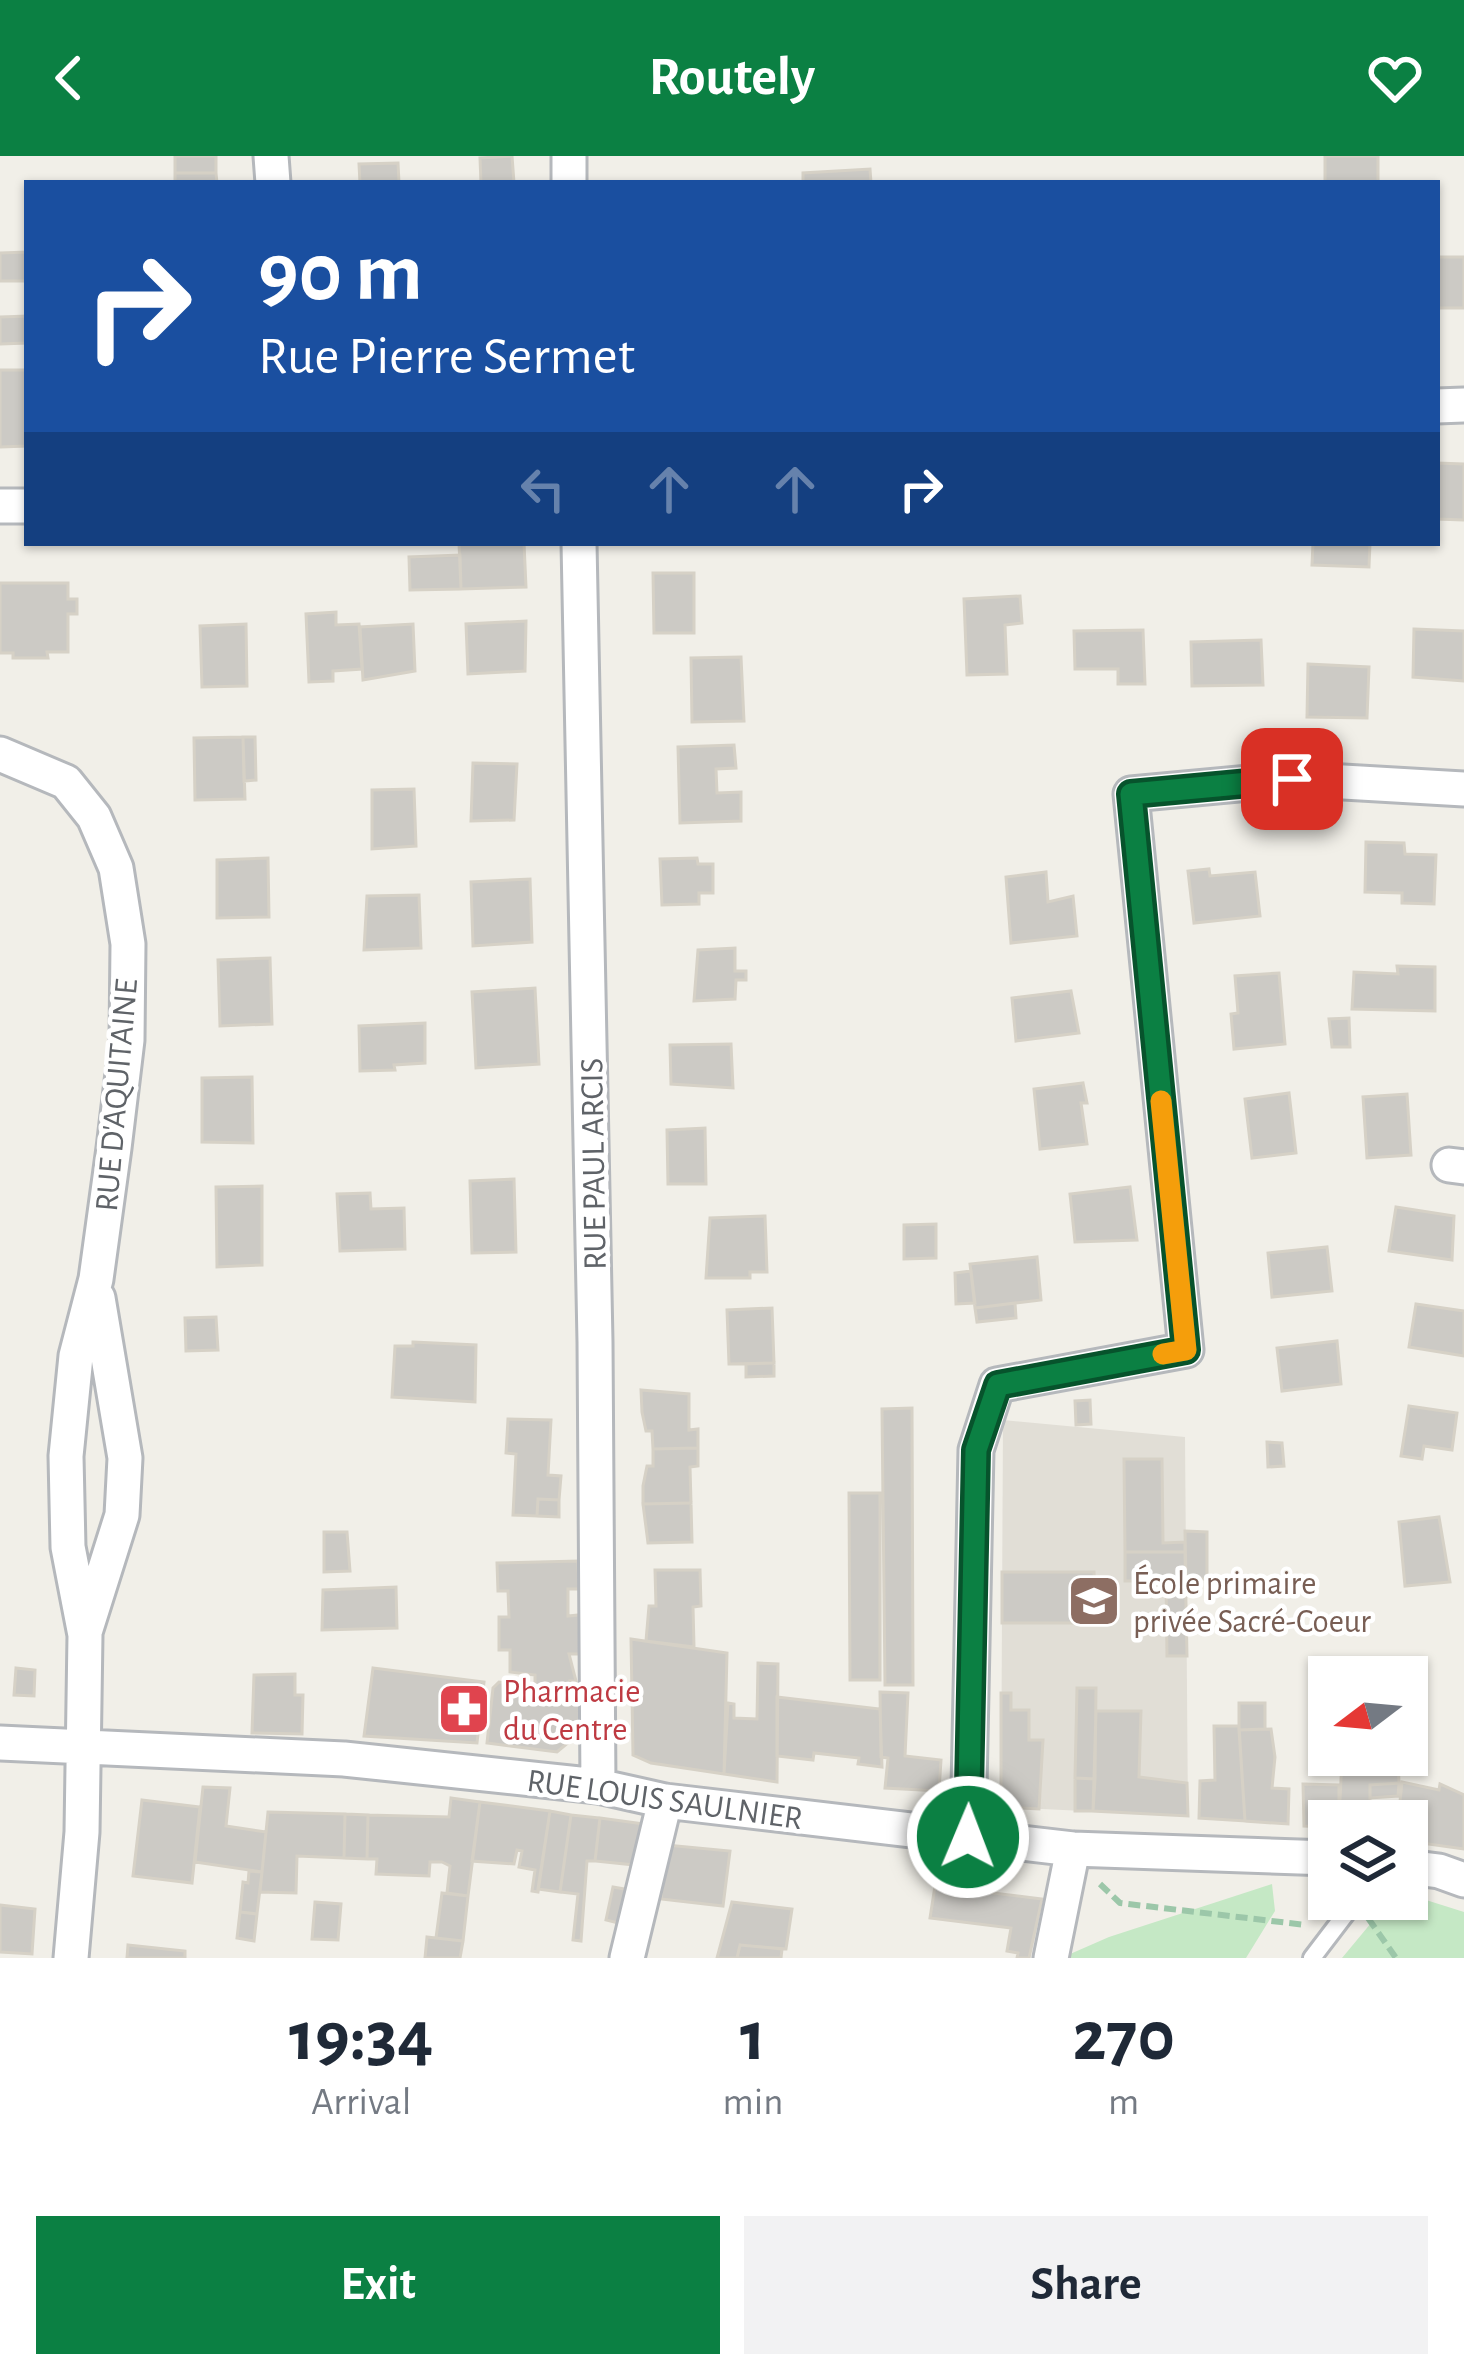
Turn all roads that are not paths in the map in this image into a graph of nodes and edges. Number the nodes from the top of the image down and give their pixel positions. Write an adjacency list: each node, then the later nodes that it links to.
1 (579, 546): 8 (street, RUE PAUL ARCIS)
2 (0, 754): 4 (street, RUE D'AQUITAINE)
3 (1464, 789): 10 (street)
4 (96, 1279): 5 (street, RUE D'AQUITAINE); 5 (street, RUE D'AQUITAINE)
5 (85, 1635): 7 (street, RUE D'AQUITAINE)
6 (0, 1743): 7 (street, RUE LOUIS SAULNIER)
7 (84, 1747): 8 (street, RUE LOUIS SAULNIER); 16 (street, RUE D'AQUITAINE)
8 (598, 1786): 9 (street, RUE LOUIS SAULNIER)
9 (665, 1801): 10 (street, RUE LOUIS SAULNIER); 17 (street)
10 (968, 1837): 11 (street, RUE LOUIS SAULNIER)
11 (1073, 1850): 12 (street, RUE LOUIS SAULNIER); 18 (street)
12 (1308, 1857)
13 (1428, 1870): 14 (street)
14 (1464, 1880)
15 (1340, 1920): 19 (lane)
16 (71, 1958)
17 (627, 1958)
18 (1051, 1958)
19 (1312, 1958)

